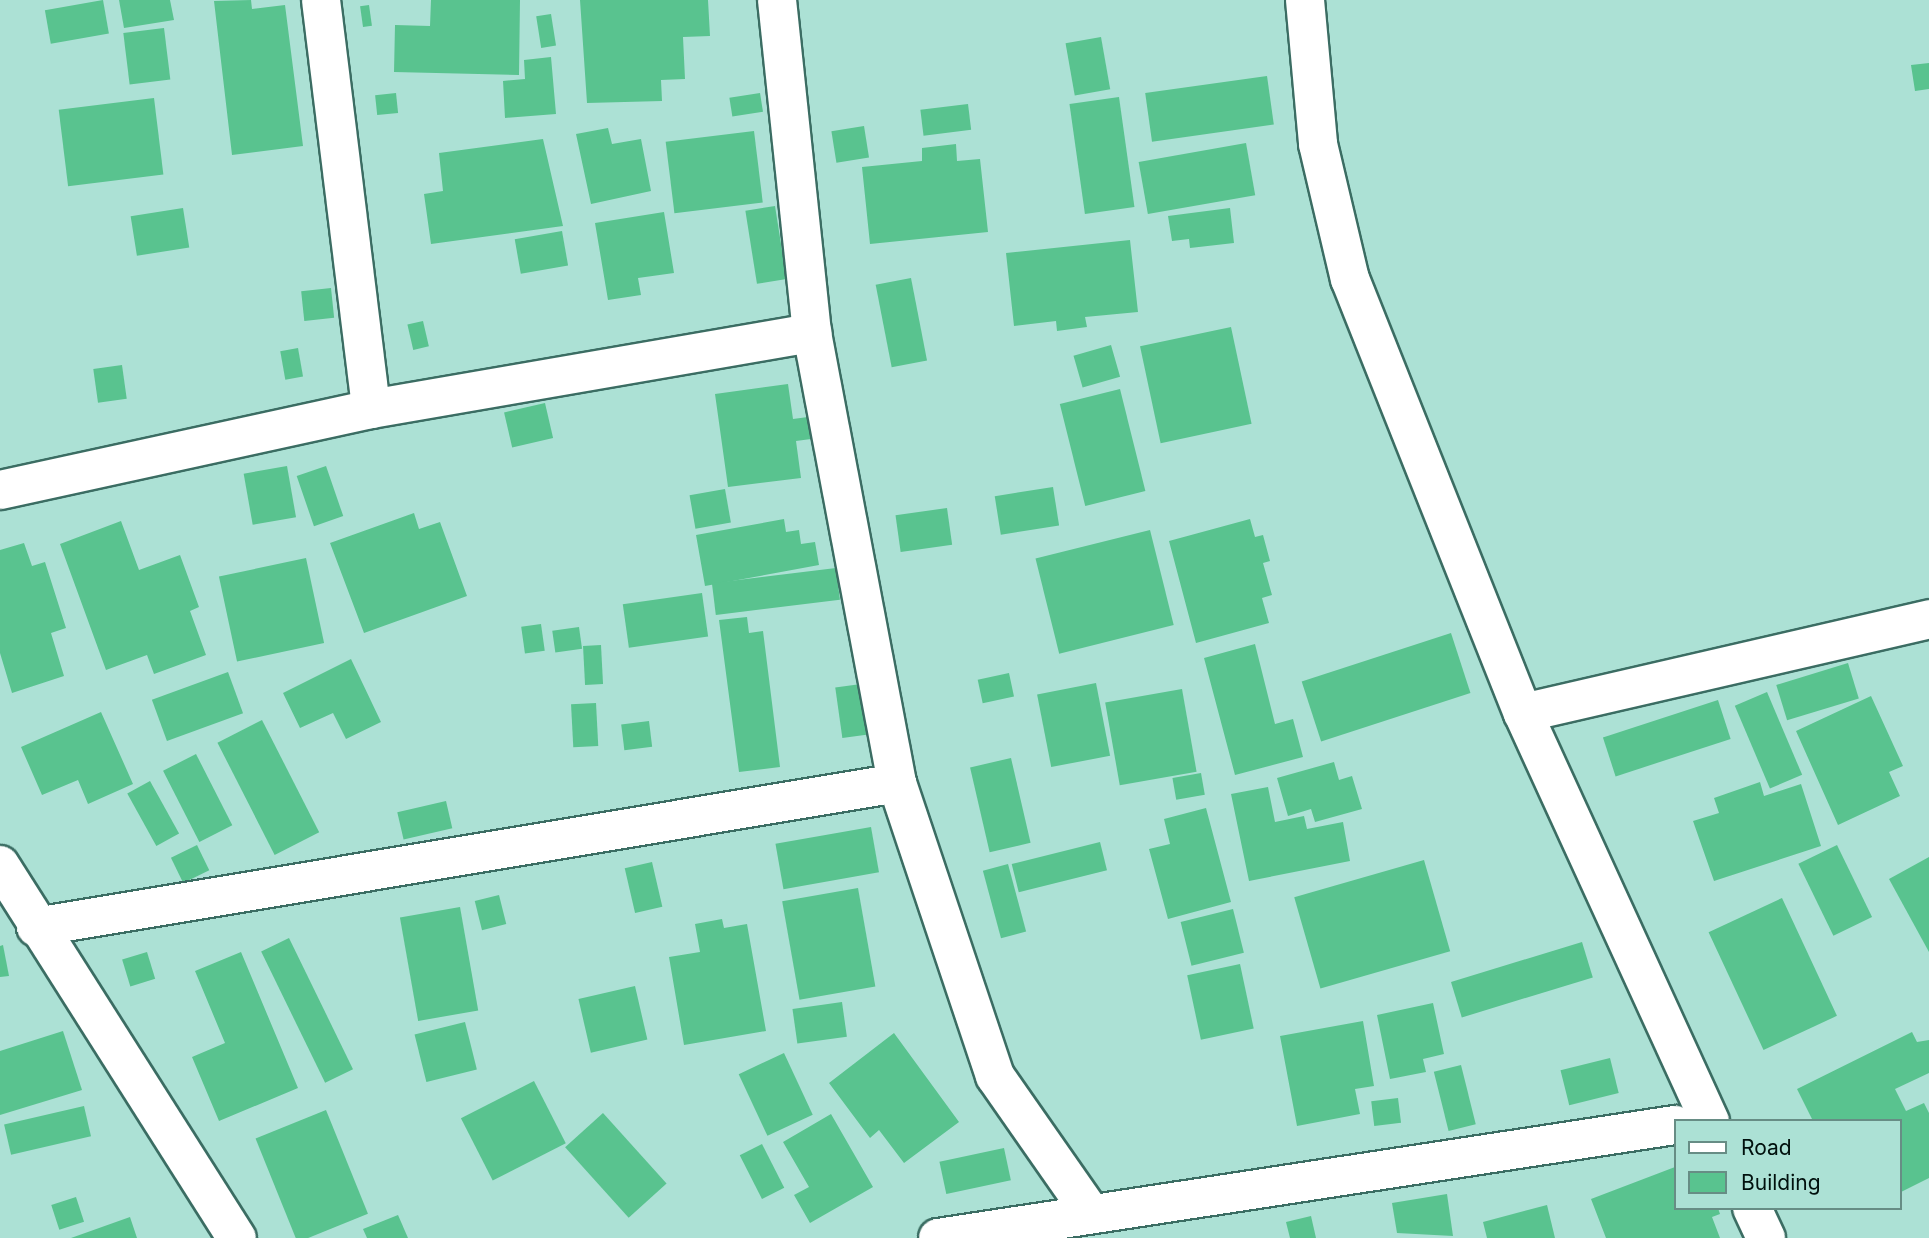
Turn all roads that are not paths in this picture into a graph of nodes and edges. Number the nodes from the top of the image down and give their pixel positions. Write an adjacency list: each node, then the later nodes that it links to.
1 (321, 0): 5 (street)
2 (777, 0): 4 (street)
3 (1305, 0): 8 (street)
4 (812, 333): 5 (street); 9 (street)
5 (371, 409): 6 (street)
6 (0, 490)
7 (1929, 619): 8 (street)
8 (1523, 713): 12 (street)
9 (897, 783): 11 (street); 15 (street)
10 (0, 865): 11 (street)
11 (36, 927): 16 (street)
12 (1708, 1119)
13 (1674, 1125): 15 (street)
14 (1753, 1210): 18 (street)
15 (1090, 1212): 17 (street)
16 (237, 1238)
17 (938, 1238)
18 (1766, 1238)

